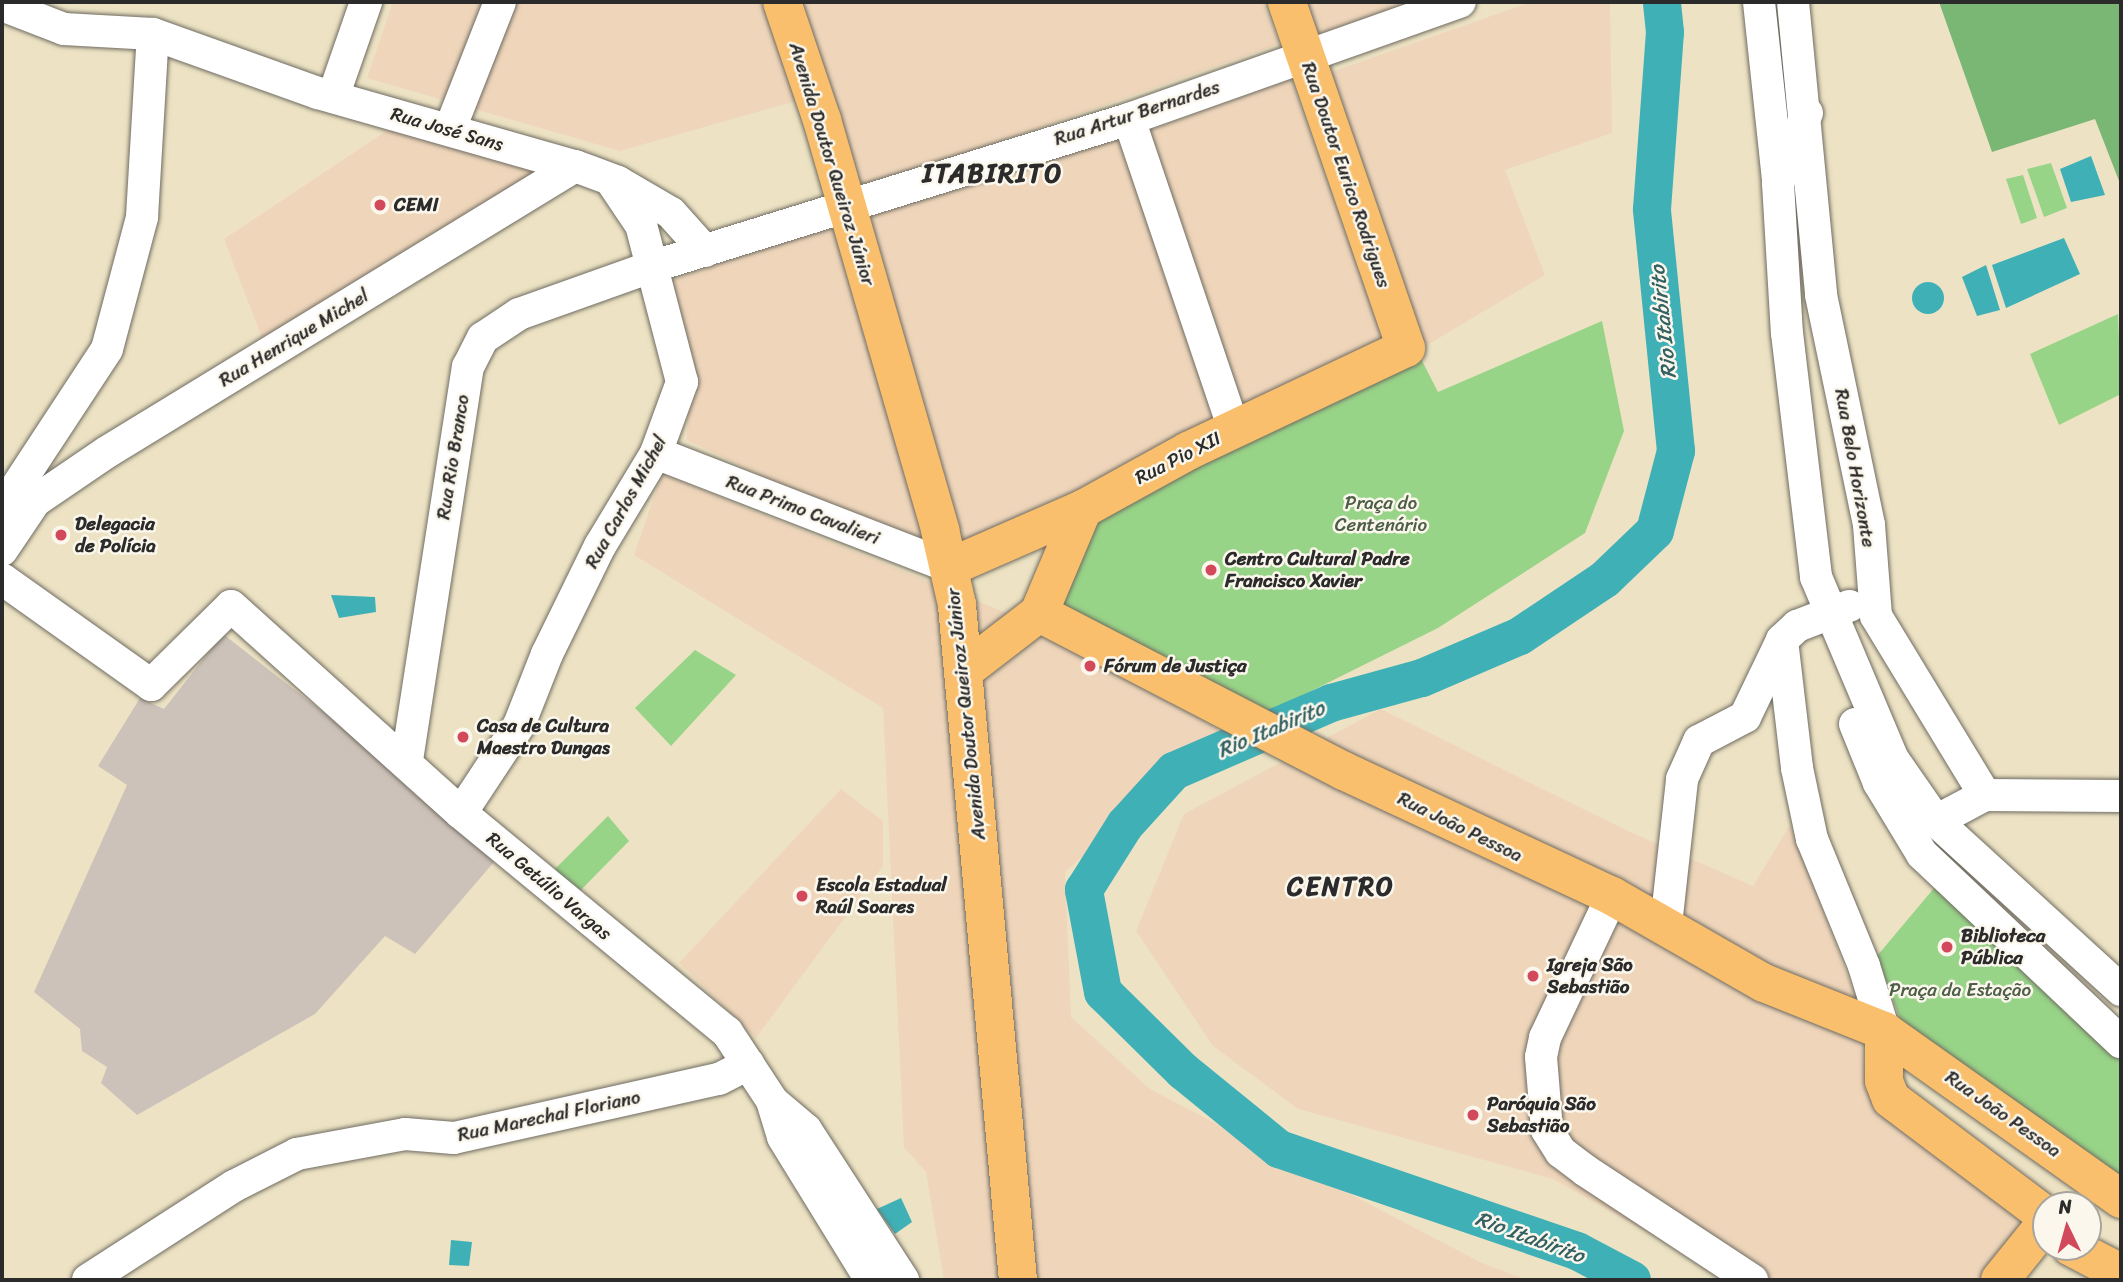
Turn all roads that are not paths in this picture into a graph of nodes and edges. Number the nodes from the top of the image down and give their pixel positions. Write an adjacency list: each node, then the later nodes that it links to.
1 (366, 2): 11 (street)
2 (500, 2): 14 (street)
3 (782, 2): 18 (main road, Avenida Doutor Queiroz Júnior)
4 (1287, 2): 10 (main road, Rua Doutor Eurico Rodrigues)
5 (1759, 2): 17 (street)
6 (1793, 2): 12 (street, Rua Belo Horizonte)
7 (1451, 3): 10 (street, Rua Artur Bernardes)
8 (2, 5): 9 (street, Rua José Sans)
9 (153, 34): 11 (street, Rua José Sans); 25 (street)
10 (1305, 55): 13 (street, Rua Artur Bernardes); 22 (main road, Rua Doutor Eurico Rodrigues)
11 (326, 95): 14 (street, Rua José Sans)
12 (1807, 113): 17 (street, Rua Belo Horizonte); 21 (street, Rua Belo Horizonte)
13 (1129, 119): 18 (street, Rua Artur Bernardes); 23 (street)
14 (450, 129): 15 (street, Rua José Sans)
15 (575, 166): 16 (street); 27 (street, Rua Henrique Michel)
16 (609, 178): 19 (street); 20 (street, Rua Carlos Michel)
17 (1778, 183): 21 (street); 32 (street, Rua Belo Horizonte)
18 (846, 206): 19 (street, Rua Artur Bernardes); 28 (main road, Avenida Doutor Queiroz Júnior)
19 (705, 251): 20 (street, Rua Artur Bernardes)
20 (651, 267): 24 (street, Rua Carlos Michel); 35 (street, Rua Rio Branco)
21 (1821, 295): 30 (street, Rua Belo Horizonte)
22 (1406, 348): 23 (main road, Rua Pio XII)
23 (1234, 430): 26 (main road, Rua Pio XII)
24 (656, 453): 28 (street, Rua Primo Cavalieri); 38 (street, Rua Carlos Michel)
25 (2, 509)
26 (1083, 509): 28 (main road, Rua Pio XII); 31 (main road)
27 (2, 550)
28 (950, 567): 34 (main road, Avenida Doutor Queiroz Júnior)
29 (2, 579): 35 (street, Rua Getúlio Vargas)
30 (1872, 596): 32 (street); 36 (street, Rua Belo Horizonte)
31 (1039, 612): 34 (main road); 40 (main road, Rua João Pessoa)
32 (1822, 616): 33 (street); 39 (street); 44 (street)
33 (1782, 640): 41 (street); 43 (street)
34 (965, 670): 57 (main road, Avenida Doutor Queiroz Júnior)
35 (407, 760): 38 (street, Rua Getúlio Vargas)
36 (1984, 795): 37 (street); 39 (street)
37 (2121, 796)
38 (461, 813): 45 (street, Rua Getúlio Vargas)
39 (1936, 821): 42 (street)
40 (1612, 897): 41 (main road, Rua João Pessoa); 58 (street)
41 (1665, 925): 43 (main road, Rua João Pessoa)
42 (2121, 990)
43 (1885, 1031): 47 (main road, Rua João Pessoa); 50 (main road)
44 (2121, 1042)
45 (748, 1064): 46 (street, Rua Getúlio Vargas); 54 (street, Rua Marechal Floriano)
46 (773, 1102): 55 (street); 56 (street, Rua Getúlio Vargas)
47 (2083, 1170): 48 (main road); 49 (main road, Rua João Pessoa)
48 (2069, 1191)
49 (2121, 1199)
50 (2032, 1205)
51 (2032, 1240): 59 (main road)
52 (2098, 1261): 53 (main road)
53 (2121, 1273)
54 (88, 1280)
55 (871, 1280)
56 (904, 1280)
57 (1018, 1280)
58 (1752, 1280)
59 (2000, 1280)

